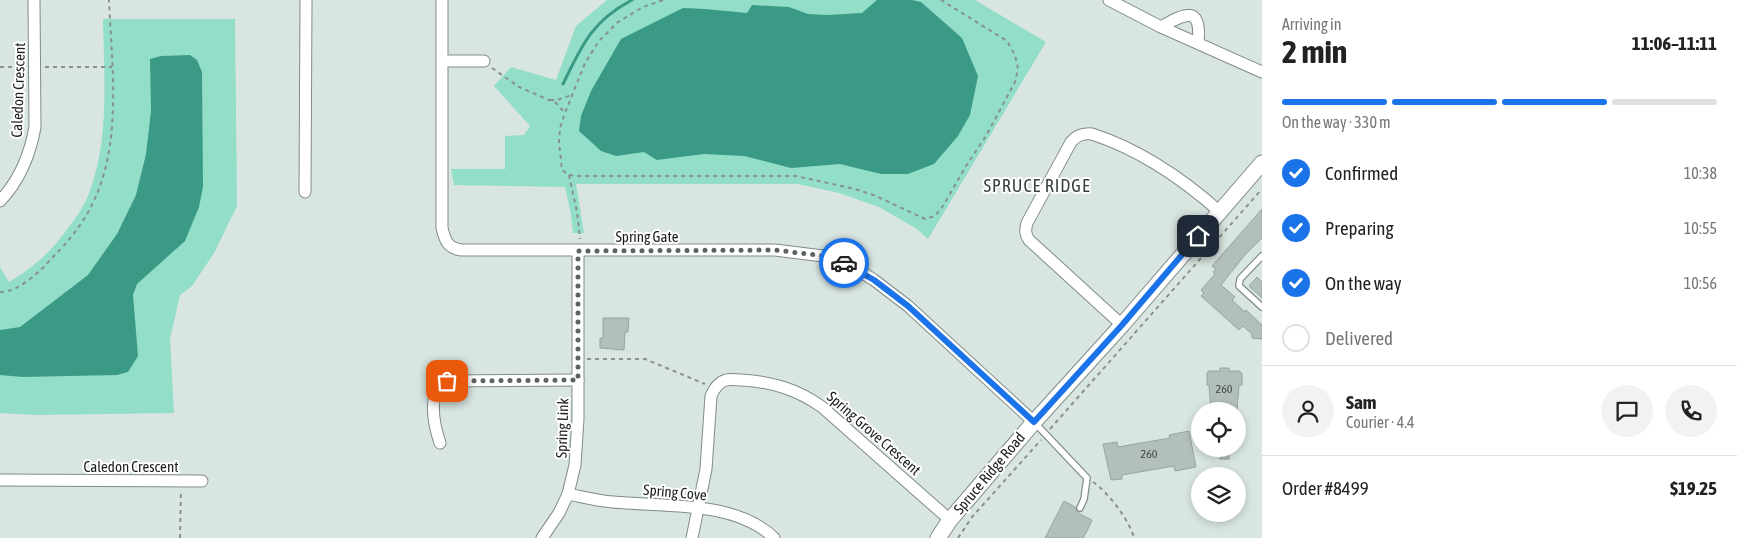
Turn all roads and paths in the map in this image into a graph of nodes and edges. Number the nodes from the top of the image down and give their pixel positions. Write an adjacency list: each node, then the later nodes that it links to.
1 (34, 0): 13 (street, Caledon Crescent)
2 (109, 0): 14 (path)
3 (306, 0): 22 (street)
4 (442, 0): 10 (street, Spring Gate)
5 (663, 0): 16 (path)
6 (941, 0): 20 (path)
7 (1109, 0): 8 (street)
8 (1161, 27): 9 (street); 9 (street)
9 (1198, 43): 15 (street)
10 (443, 62): 11 (street); 25 (street, Spring Gate)
11 (484, 62): 17 (path)
12 (0, 67): 13 (path)
13 (35, 67): 14 (path); 23 (street, Caledon Crescent)
14 (112, 67): 27 (path)
15 (1262, 72)
16 (573, 94): 17 (path); 18 (path)
17 (548, 99): 18 (path)
18 (565, 113): 20 (path)
19 (1262, 163): 24 (street, Spruce Ridge Road)
20 (569, 175): 25 (path)
21 (1262, 189): 34 (path)
22 (305, 192)
23 (0, 201)
24 (1220, 212): 29 (street, Spruce Ridge Road); 29 (street)
25 (578, 251): 30 (street, Spring Link); 33 (street, Spring Gate)
26 (1262, 256): 28 (lane)
27 (0, 292)
28 (1262, 307)
29 (1122, 325): 33 (street, Spruce Ridge Road)
30 (578, 358): 31 (street, Spring Link); 32 (path)
31 (578, 380): 35 (street); 40 (street, Spring Link)
32 (714, 389): 41 (street); 43 (street, Spring Grove Crescent)
33 (1034, 422): 34 (lane); 43 (street, Spruce Ridge Road)
34 (1046, 434): 36 (lane); 49 (path)
35 (440, 443)
36 (1087, 478): 42 (lane); 50 (path)
37 (0, 480): 38 (street, Caledon Crescent)
38 (181, 481): 39 (street, Caledon Crescent); 44 (path)
39 (202, 481)
40 (568, 494): 41 (street, Spring Cove); 45 (street, Spring Link)
41 (699, 508): 46 (street); 47 (street, Spring Cove)
42 (1080, 508)
43 (950, 520): 48 (street, Spruce Ridge Road)
44 (180, 538)
45 (542, 538)
46 (692, 538)
47 (774, 538)
48 (938, 538)
49 (958, 538)
50 (1134, 538)

